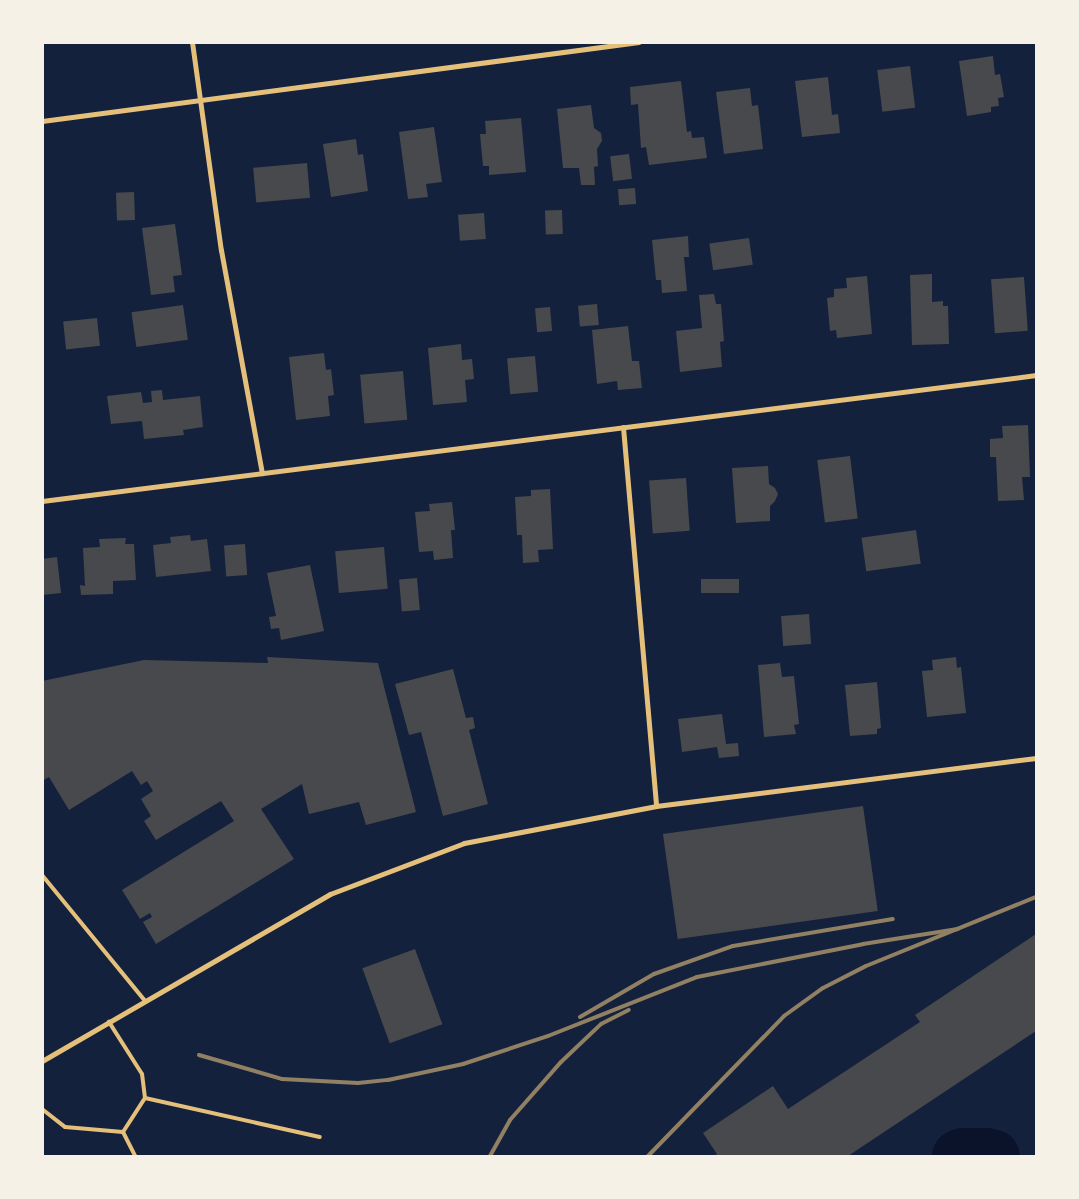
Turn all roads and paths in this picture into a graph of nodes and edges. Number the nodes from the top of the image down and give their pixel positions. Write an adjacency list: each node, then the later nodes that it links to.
1 (192, 42): 3 (street)
2 (639, 42): 3 (street)
3 (200, 100): 4 (street); 7 (street)
4 (42, 121)
5 (1036, 375): 6 (street)
6 (623, 427): 7 (street); 10 (street)
7 (262, 473): 8 (street)
8 (42, 501)
9 (1036, 758): 10 (street)
10 (656, 806): 12 (street)
11 (42, 875): 12 (lane)
12 (145, 1001): 13 (street)
13 (109, 1022): 14 (street); 15 (lane)
14 (42, 1060)
15 (145, 1098): 17 (lane); 18 (lane)
16 (42, 1109): 17 (lane)
17 (123, 1132): 19 (lane)
18 (320, 1137)
19 (135, 1156)

